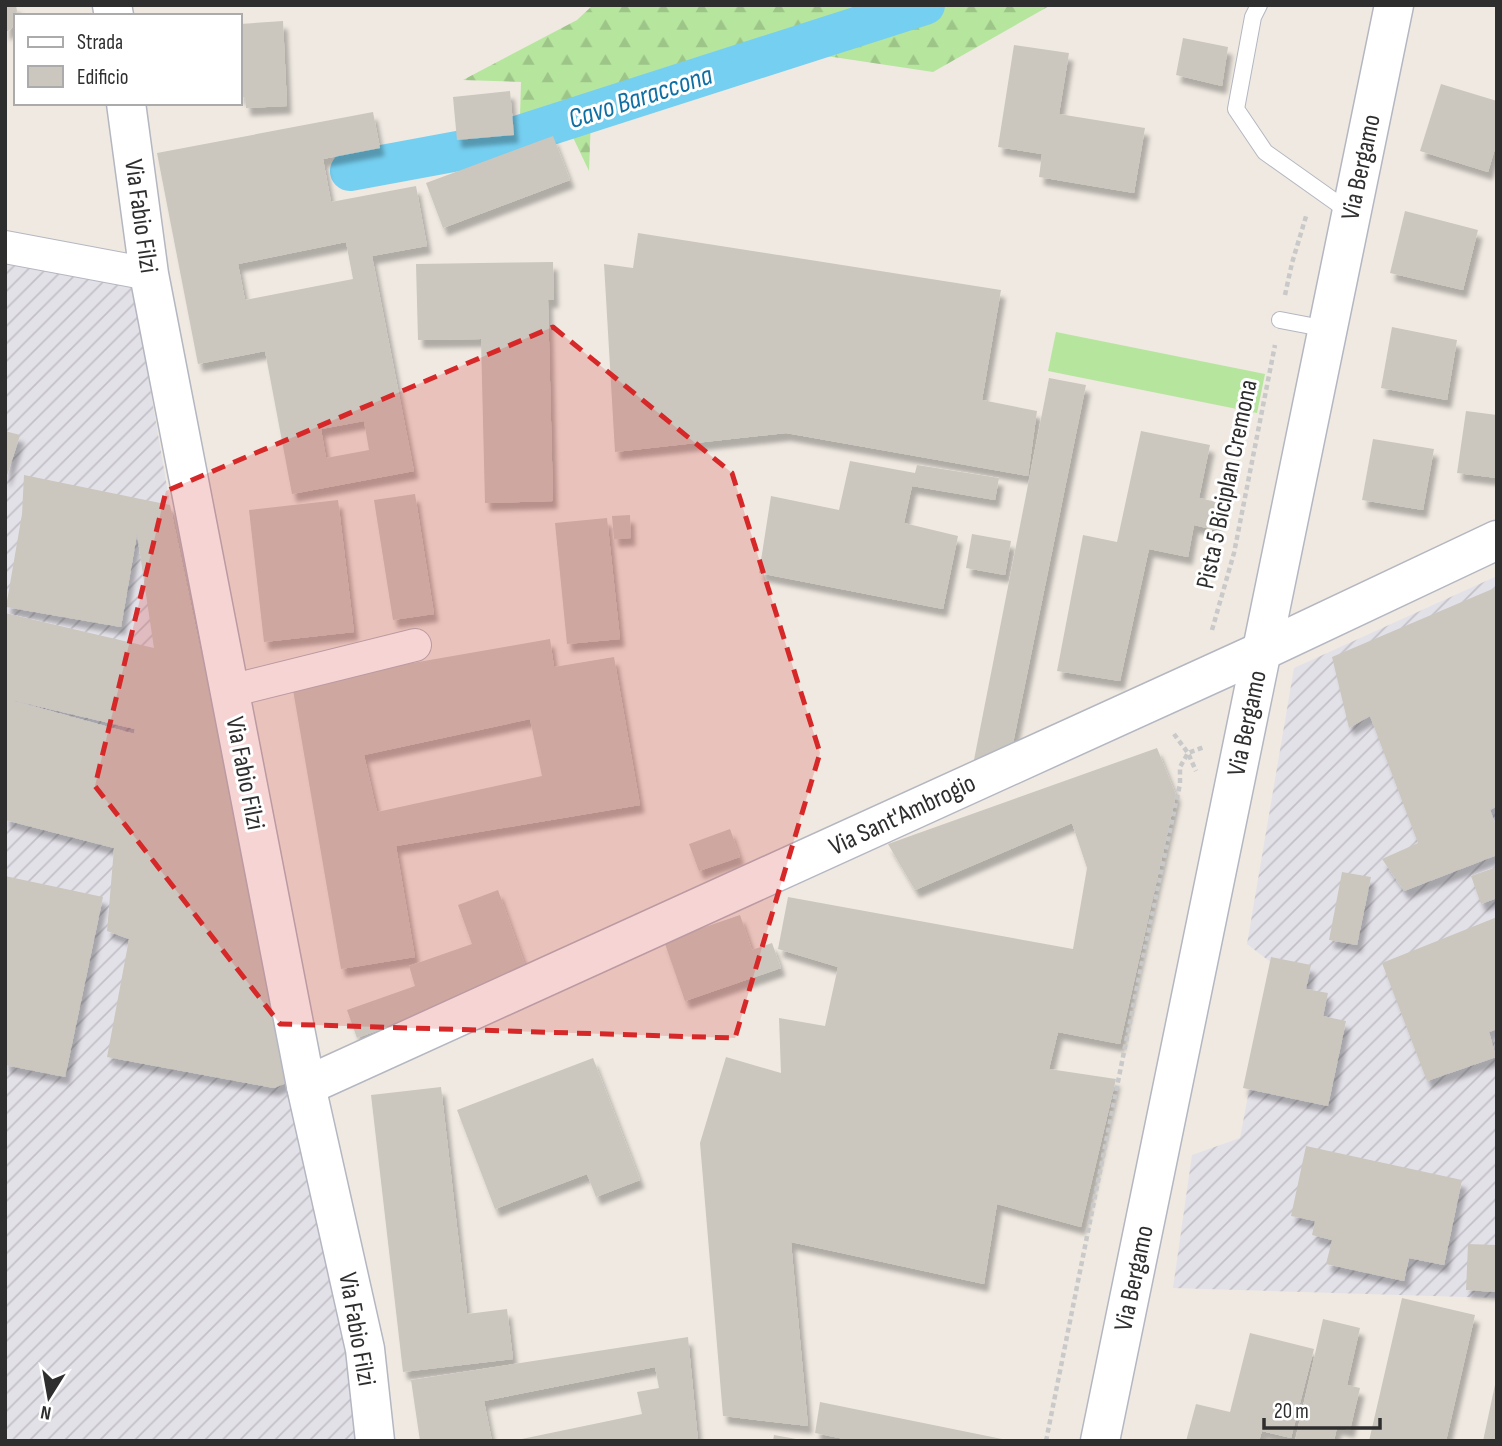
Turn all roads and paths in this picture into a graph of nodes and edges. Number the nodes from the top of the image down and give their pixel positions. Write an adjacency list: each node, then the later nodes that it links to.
1 (1259, 5): 4 (lane)
2 (1394, 5): 4 (street, Via Bergamo)
3 (126, 105): 7 (street, Via Fabio Filzi)
4 (1351, 213): 9 (street, Via Bergamo)
5 (5, 247): 7 (street)
6 (1293, 257): 8 (path, Pista 5 Biciplan Cremona)
7 (149, 274): 14 (street, Via Fabio Filzi)
8 (1280, 320): 9 (lane); 11 (path, Pista 5 Biciplan Cremona)
9 (1327, 329): 13 (street, Via Bergamo)
10 (1497, 540): 13 (street, Via Sant'Ambrogio)
11 (1207, 640)
12 (415, 645): 14 (street)
13 (1260, 652): 17 (street, Via Bergamo); 19 (street, Via Sant'Ambrogio)
14 (230, 691): 19 (street, Via Fabio Filzi)
15 (1164, 730): 16 (path)
16 (1188, 753): 17 (path); 18 (path); 21 (path)
17 (1240, 754): 22 (street, Via Bergamo)
18 (1197, 779)
19 (306, 1086): 20 (street, Via Fabio Filzi)
20 (375, 1441)
21 (1046, 1441)
22 (1100, 1441)

